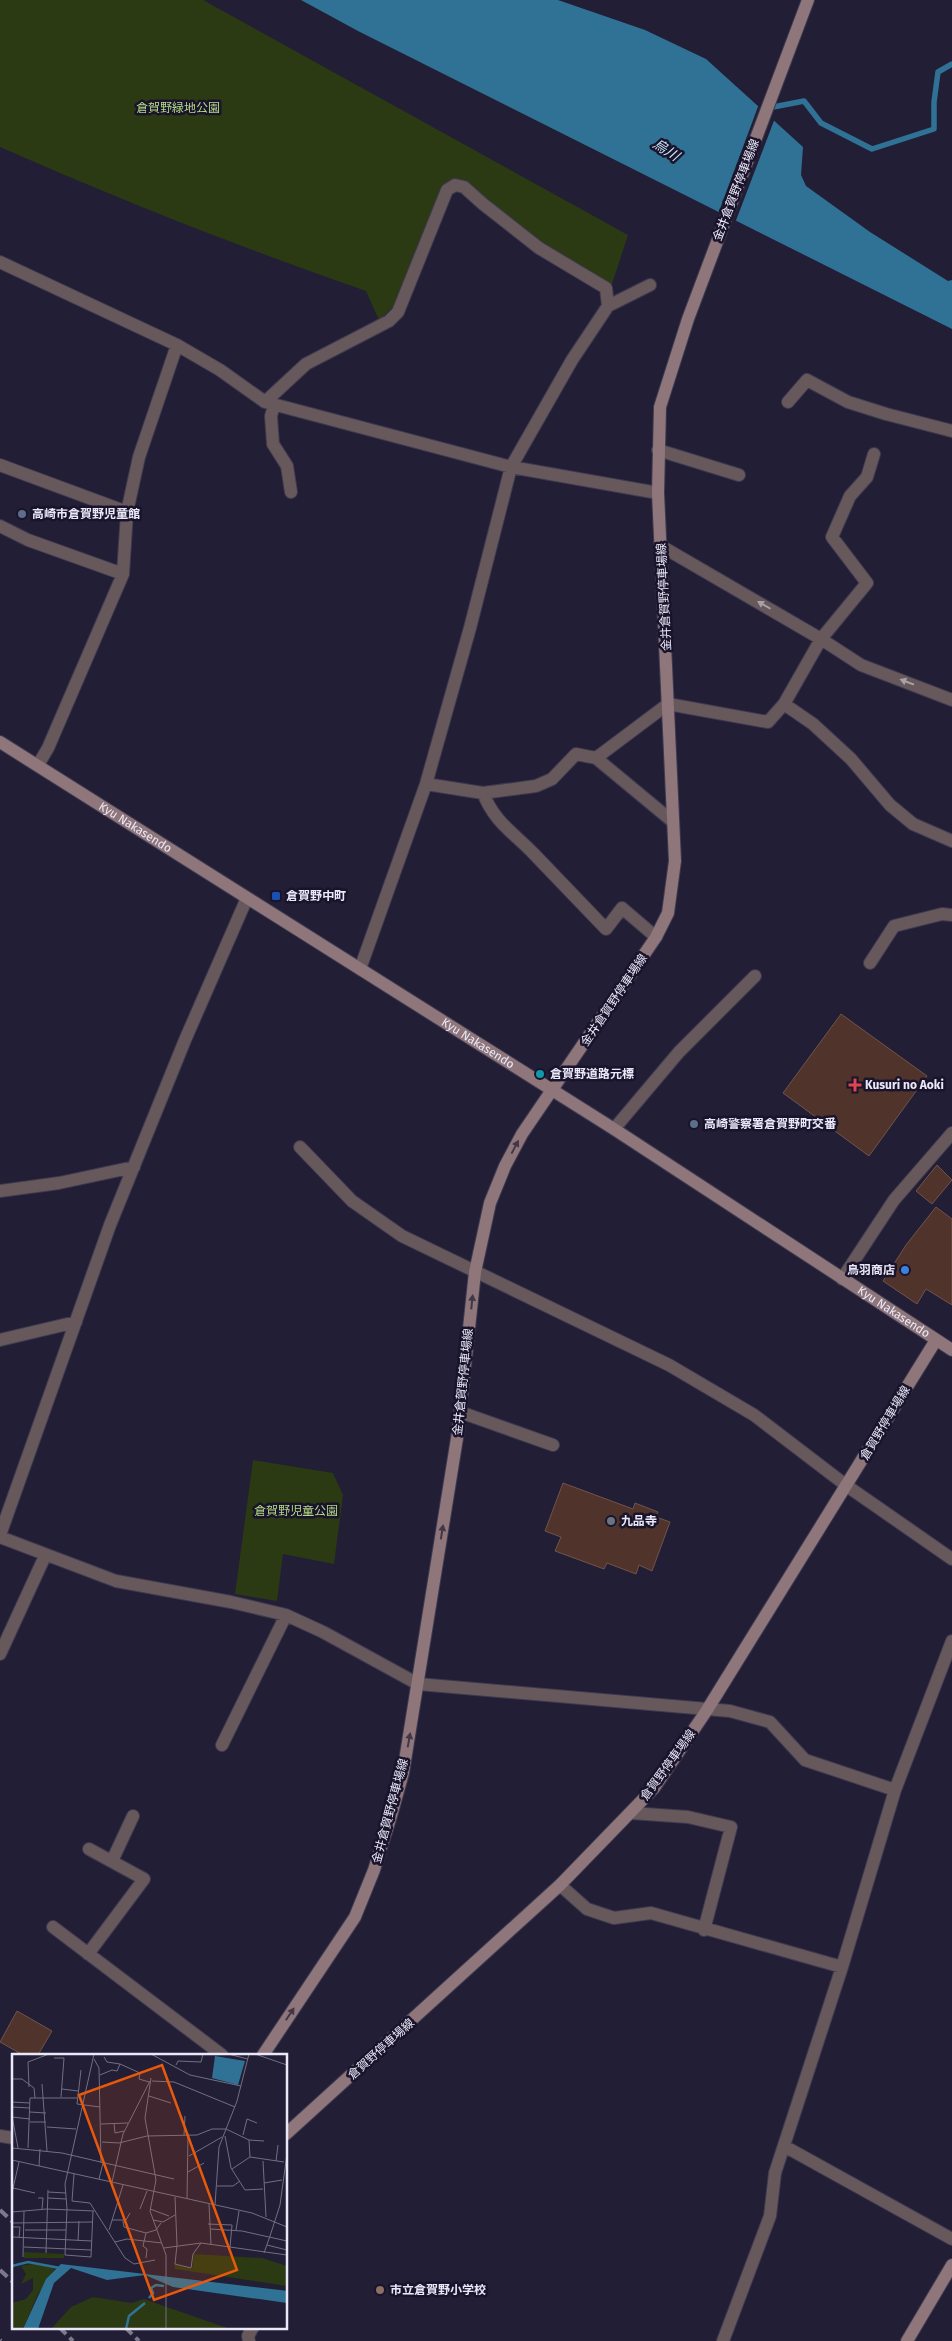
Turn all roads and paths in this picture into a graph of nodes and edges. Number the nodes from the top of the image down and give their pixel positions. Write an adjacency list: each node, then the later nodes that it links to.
1 (808, 0): 9 (main road, 金井倉賀野停車場線)
2 (0, 262): 5 (street)
3 (650, 285): 4 (street)
4 (608, 306): 7 (street); 12 (street)
5 (177, 345): 7 (street); 16 (street)
6 (788, 402): 8 (street)
7 (270, 403): 12 (street); 14 (street)
8 (952, 432)
9 (658, 450): 13 (street); 15 (main road, 金井倉賀野停車場線)
10 (874, 454): 20 (street)
11 (0, 465): 16 (street)
12 (511, 467): 15 (street); 27 (street)
13 (739, 475)
14 (291, 492)
15 (658, 493): 18 (main road, 金井倉賀野停車場線)
16 (127, 512): 19 (street)
17 (0, 526): 19 (street)
18 (661, 546): 20 (street, one-way to 18); 22 (main road, 金井倉賀野停車場線)
19 (123, 574): 26 (street)
20 (821, 639): 21 (street, one-way to 20); 23 (street)
21 (952, 700)
22 (668, 704): 23 (street); 25 (street); 29 (main road, 金井倉賀野停車場線)
23 (784, 704): 30 (street)
24 (0, 742): 26 (main road, Kyu Nakasendo)
25 (596, 758): 28 (street); 29 (street)
26 (38, 766): 31 (main road, Kyu Nakasendo)
27 (426, 784): 28 (street); 35 (street)
28 (483, 793): 33 (street)
29 (672, 821): 33 (main road, 金井倉賀野停車場線)
30 (952, 841)
31 (247, 898): 35 (main road, Kyu Nakasendo); 41 (street)
32 (952, 915): 34 (street)
33 (656, 937): 37 (main road, 金井倉賀野停車場線)
34 (870, 963)
35 (360, 969): 37 (main road, Kyu Nakasendo)
36 (755, 976): 38 (street)
37 (553, 1091): 38 (main road, Kyu Nakasendo); 43 (main road, 金井倉賀野停車場線, one-way to 37)
38 (614, 1129): 44 (main road, Kyu Nakasendo)
39 (952, 1133): 44 (street)
40 (300, 1147): 43 (street)
41 (134, 1167): 42 (street); 45 (street)
42 (0, 1191)
43 (475, 1272): 49 (main road, 金井倉賀野停車場線, one-way to 43); 51 (street)
44 (842, 1279): 47 (main road, Kyu Nakasendo)
45 (76, 1322): 46 (street); 52 (street)
46 (0, 1340)
47 (936, 1340): 48 (main road, Kyu Nakasendo); 51 (main road, 倉賀野停車場線)
48 (952, 1350)
49 (460, 1412): 50 (street); 58 (main road, 金井倉賀野停車場線, one-way to 49)
50 (553, 1445)
51 (847, 1486): 54 (street); 59 (main road, 倉賀野停車場線)
52 (0, 1536): 53 (street)
53 (45, 1556): 55 (street); 57 (street)
54 (952, 1559)
55 (286, 1615): 58 (street); 60 (street)
56 (952, 1642): 61 (street)
57 (0, 1654)
58 (418, 1684): 59 (street); 72 (main road, 金井倉賀野停車場線, one-way to 58)
59 (707, 1710): 61 (street); 62 (main road, 倉賀野停車場線)
60 (222, 1745)
61 (895, 1790): 70 (street)
62 (631, 1813): 66 (main road, 倉賀野停車場線); 68 (street)
63 (133, 1816): 65 (street)
64 (89, 1848): 65 (street)
65 (112, 1861): 69 (street)
66 (560, 1885): 68 (street); 73 (main road, 倉賀野停車場線)
67 (54, 1927): 69 (street)
68 (704, 1930): 70 (street)
69 (88, 1954): 71 (street)
70 (842, 1967): 74 (street)
71 (221, 2054)
72 (264, 2054)
73 (288, 2132)
74 (784, 2146): 75 (street); 79 (street)
75 (952, 2240)
76 (952, 2265): 80 (main road)
77 (252, 2328): 78 (street)
78 (249, 2341)
79 (723, 2341)
80 (907, 2341)

